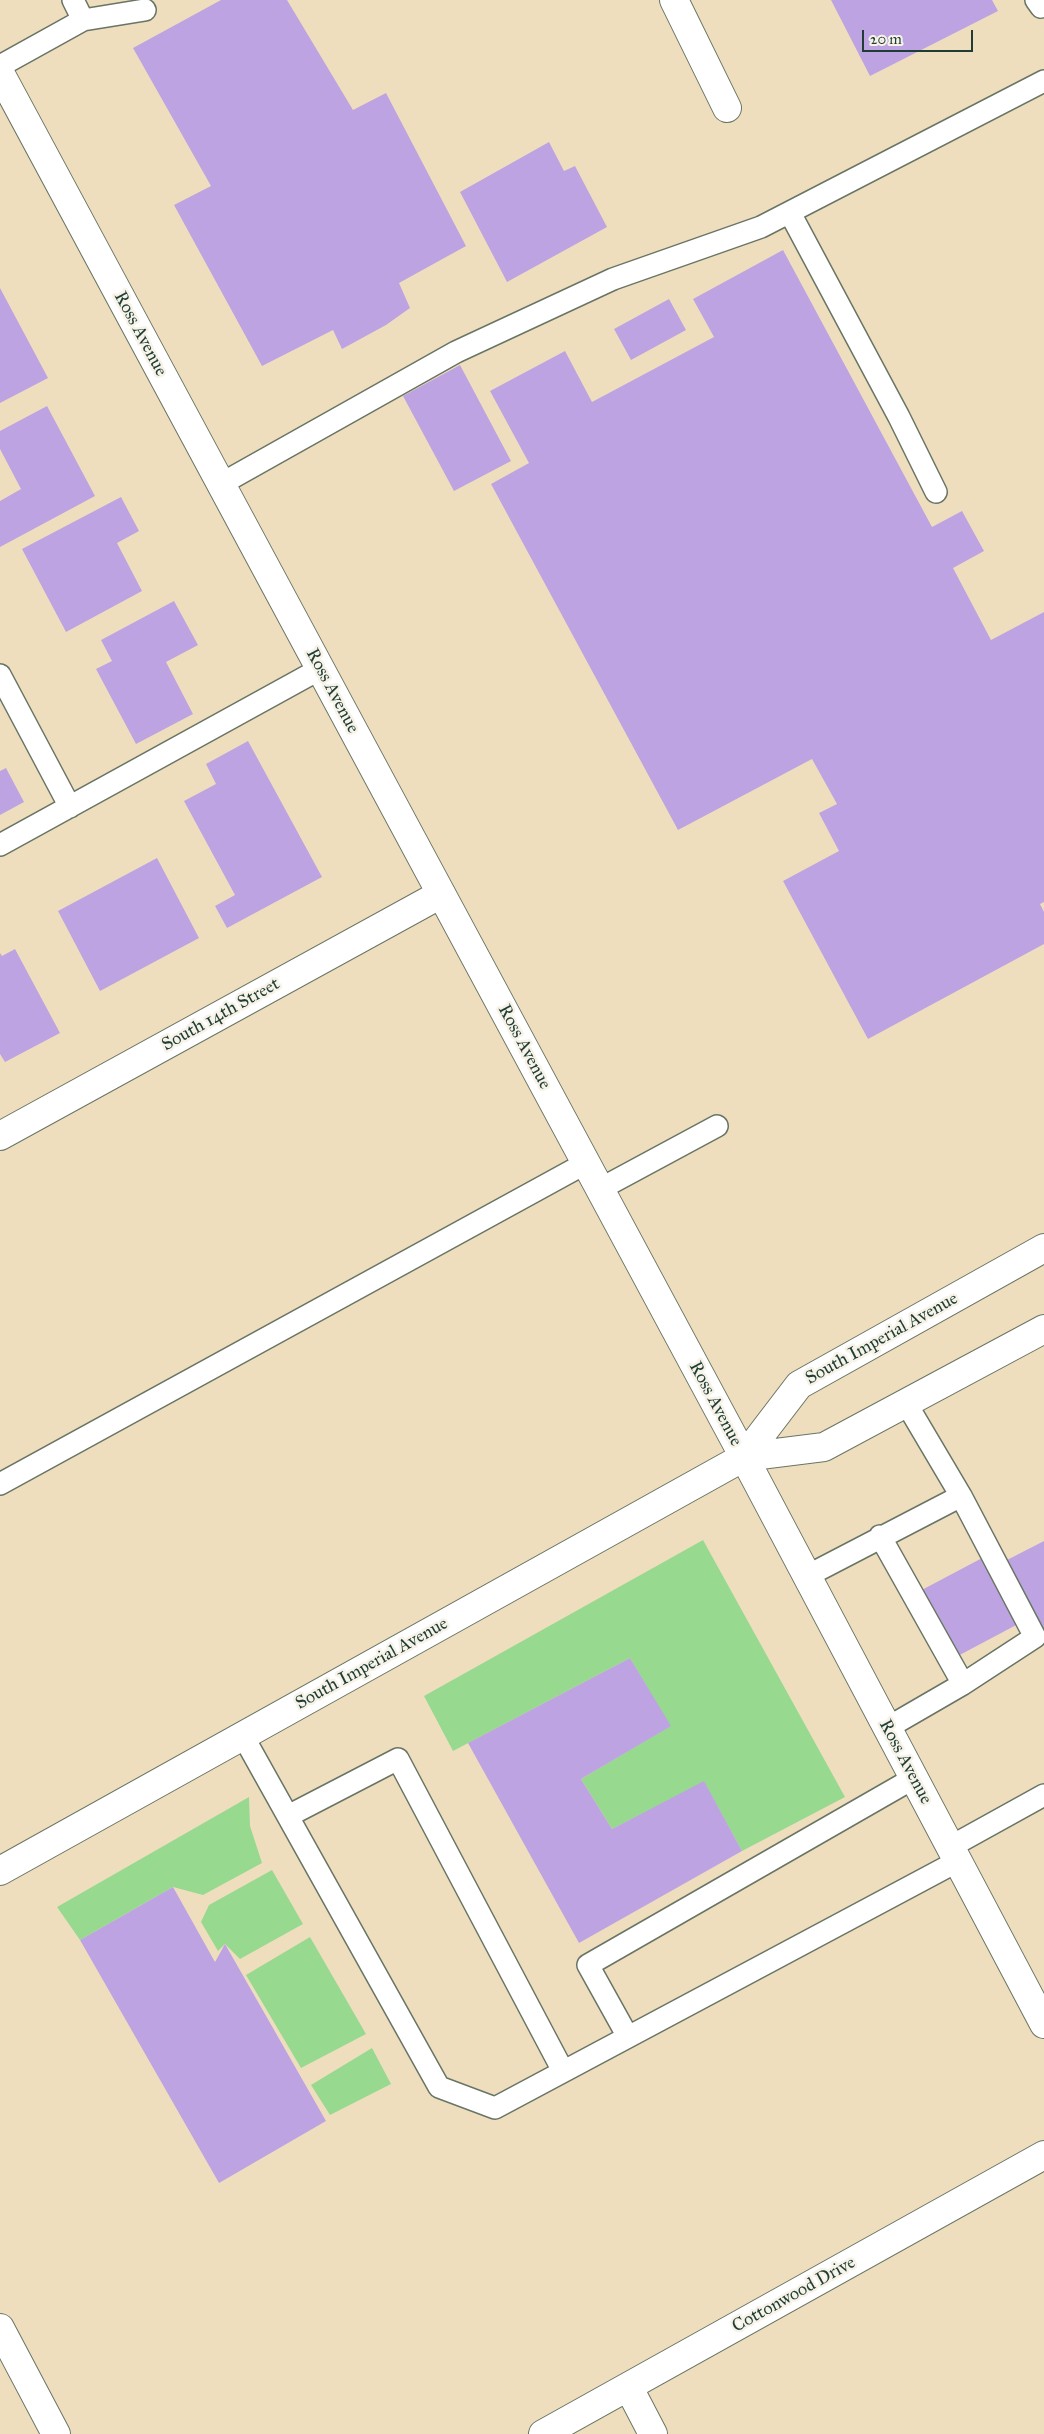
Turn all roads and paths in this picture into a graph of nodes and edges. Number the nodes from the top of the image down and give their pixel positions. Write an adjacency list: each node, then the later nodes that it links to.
1 (73, 0): 6 (lane)
2 (674, 0): 10 (main road)
3 (1036, 0): 4 (lane)
4 (1044, 6)
5 (145, 10): 6 (lane)
6 (83, 20): 7 (lane)
7 (0, 66)
8 (0, 73): 12 (main road, Ross Avenue)
9 (1044, 81): 11 (lane)
10 (727, 108)
11 (790, 213): 12 (lane); 13 (lane)
12 (221, 484): 14 (main road, Ross Avenue)
13 (936, 492)
14 (320, 669): 16 (lane); 18 (main road, Ross Avenue)
15 (0, 675): 16 (lane)
16 (70, 807): 17 (lane)
17 (0, 846)
18 (441, 894): 20 (main road, South 14th Street); 21 (main road, Ross Avenue)
19 (717, 1126): 22 (lane)
20 (0, 1136)
21 (586, 1163): 22 (main road, Ross Avenue); 27 (lane)
22 (600, 1189): 26 (main road, Ross Avenue)
23 (1044, 1248): 26 (main road, South Imperial Avenue)
24 (1044, 1329): 25 (main road, South Imperial Avenue)
25 (906, 1403): 26 (main road, South Imperial Avenue); 28 (lane)
26 (744, 1457): 30 (main road, Ross Avenue); 33 (main road, South Imperial Avenue)
27 (0, 1484)
28 (961, 1496): 29 (lane); 31 (lane)
29 (880, 1536): 30 (lane); 31 (lane)
30 (807, 1576): 32 (main road, Ross Avenue)
31 (963, 1684): 32 (lane)
32 (887, 1728): 34 (main road, Ross Avenue)
33 (243, 1736): 36 (lane); 38 (main road, South Imperial Avenue)
34 (914, 1778): 37 (main road, Ross Avenue); 40 (lane)
35 (1044, 1795): 37 (lane)
36 (288, 1816): 41 (lane); 41 (lane)
37 (954, 1854): 39 (main road, Ross Avenue); 40 (lane)
38 (0, 1871)
39 (1044, 2024)
40 (628, 2037): 41 (lane)
41 (563, 2071)
42 (1044, 2155): 44 (main road, Cottonwood Drive)
43 (0, 2328): 45 (main road)
44 (629, 2388): 46 (main road, Cottonwood Drive); 47 (main road)
45 (56, 2434)
46 (543, 2434)
47 (653, 2434)

